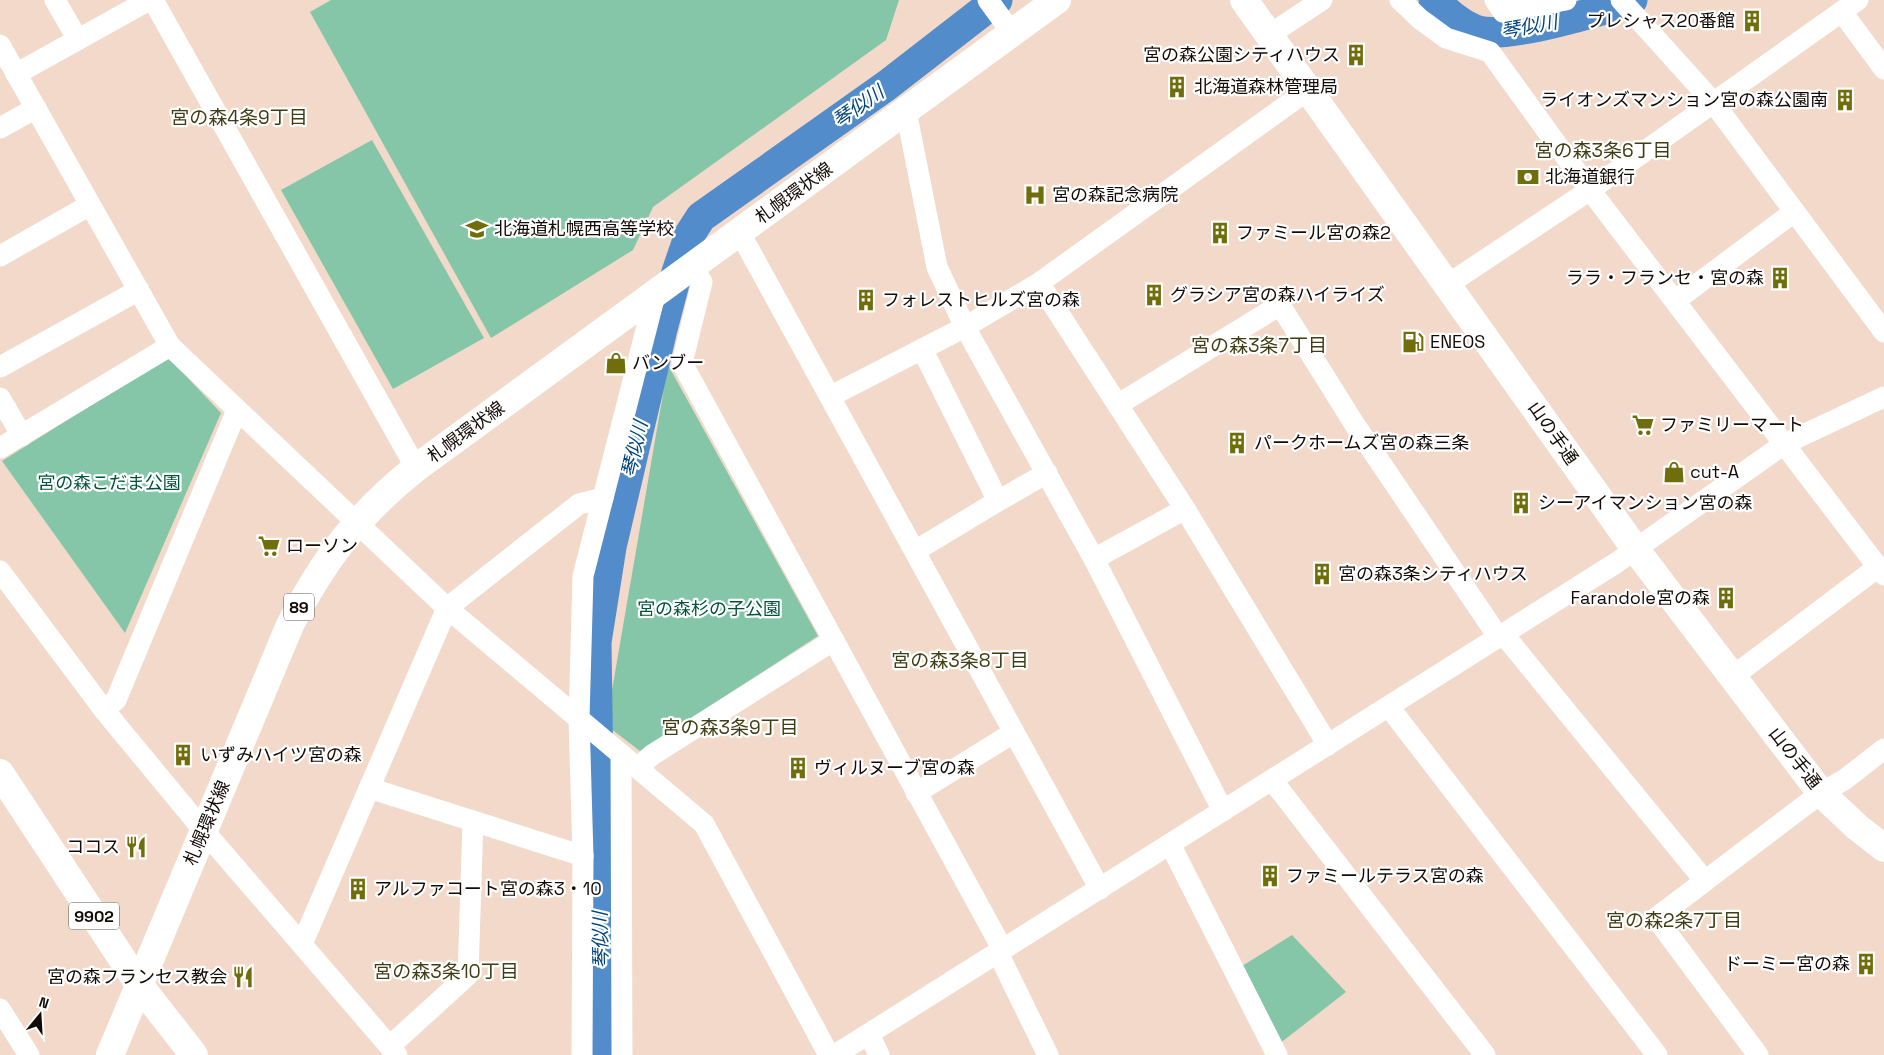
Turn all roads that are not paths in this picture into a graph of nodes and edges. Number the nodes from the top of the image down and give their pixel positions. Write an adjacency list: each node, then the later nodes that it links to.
1 (55, 0): 13 (street)
2 (151, 0): 13 (street); 46 (street)
3 (1057, 0): 11 (main road, 札幌環状線 / 89)
4 (1244, 0): 12 (main road, 山の手通)
5 (1322, 0): 12 (street)
6 (1400, 0): 22 (street)
7 (1495, 0): 8 (street)
8 (1566, 0)
9 (1627, 6): 18 (street)
10 (1850, 6): 15 (street); 18 (street)
11 (997, 12): 20 (main road, 札幌環状線 / 89)
12 (1269, 35): 17 (main road, 山の手通)
13 (78, 40): 16 (street)
14 (0, 45): 16 (street)
15 (1884, 69)
16 (16, 74): 19 (street)
17 (1308, 90): 28 (street); 29 (main road, 山の手通)
18 (1713, 102): 22 (street); 24 (street)
19 (36, 108): 21 (street); 23 (street)
20 (906, 111): 25 (main road, 札幌環状線 / 89); 33 (street)
21 (0, 128)
22 (1590, 190): 29 (street); 32 (street)
23 (90, 205): 26 (street); 30 (street)
24 (1794, 212): 32 (street); 34 (street)
25 (740, 233): 27 (main road, 札幌環状線 / 89); 38 (street)
26 (0, 256)
27 (692, 267): 31 (main road, 札幌環状線 / 89); 59 (street)
28 (1040, 283): 33 (street); 41 (street)
29 (1447, 285): 52 (main road, 山の手通)
30 (139, 290): 35 (street); 37 (street)
31 (658, 292): 46 (main road, 札幌環状線 / 89); 48 (street)
32 (1676, 300): 44 (street)
33 (965, 327): 36 (street); 47 (street)
34 (1884, 332)
35 (170, 346): 42 (street); 43 (street)
36 (922, 349): 38 (street); 49 (street)
37 (0, 367)
38 (831, 396): 53 (street)
39 (1884, 397): 44 (street)
40 (0, 398): 43 (street)
41 (1119, 404): 50 (street); 58 (street)
42 (237, 410): 51 (street); 62 (street)
43 (22, 436): 45 (street)
44 (1784, 444): 52 (street); 56 (street)
45 (0, 448)
46 (416, 468): 51 (main road, 札幌環状線 / 89)
47 (1047, 473): 49 (street); 54 (street)
48 (602, 498): 57 (street); 63 (street)
49 (998, 501): 53 (street)
50 (1185, 509): 54 (street); 65 (street)
51 (355, 524): 57 (street); 76 (main road, 札幌環状線 / 89)
52 (1636, 550): 58 (street); 60 (main road, 山の手通)
53 (915, 551): 64 (street)
54 (1094, 559): 74 (street)
55 (0, 571): 62 (street)
56 (1881, 571): 60 (street)
57 (446, 608): 63 (street); 71 (street)
58 (1501, 637): 61 (street); 80 (street)
59 (834, 640): 68 (street); 72 (street)
60 (1732, 677): 73 (main road, 山の手通)
61 (1389, 707): 65 (street); 99 (street)
62 (104, 710): 76 (street)
63 (585, 724): 66 (street); 79 (street)
64 (1013, 733): 72 (street); 81 (street)
65 (1328, 746): 70 (street)
66 (616, 750): 68 (street); 92 (street)
67 (1884, 750): 73 (street)
68 (638, 768): 93 (street)
69 (0, 773): 84 (main road, 9902)
70 (1272, 780): 74 (street); 98 (street)
71 (369, 788): 75 (street); 82 (street)
72 (916, 793): 83 (street)
73 (1822, 793): 78 (main road, 山の手通); 80 (street)
74 (1223, 811): 77 (street)
75 (473, 821): 79 (street); 87 (street)
76 (204, 831): 82 (street); 84 (main road, 札幌環状線 / 89)
77 (1170, 844): 81 (street); 97 (street)
78 (1884, 848)
79 (583, 856): 91 (street)
80 (1705, 881): 100 (street)
81 (1100, 889): 83 (street)
82 (302, 944): 87 (street)
83 (1000, 951): 86 (street); 96 (street)
84 (140, 986): 89 (main road, 札幌環状線 / 89); 90 (main road, 9902)
85 (0, 1009): 88 (street)
86 (869, 1034): 94 (street); 95 (street)
87 (394, 1050)
88 (29, 1055)
89 (110, 1055)
90 (194, 1055)
91 (582, 1055)
92 (622, 1055)
93 (829, 1055)
94 (835, 1055)
95 (879, 1055)
96 (1048, 1055)
97 (1277, 1055)
98 (1485, 1055)
99 (1657, 1055)
100 (1758, 1055)

